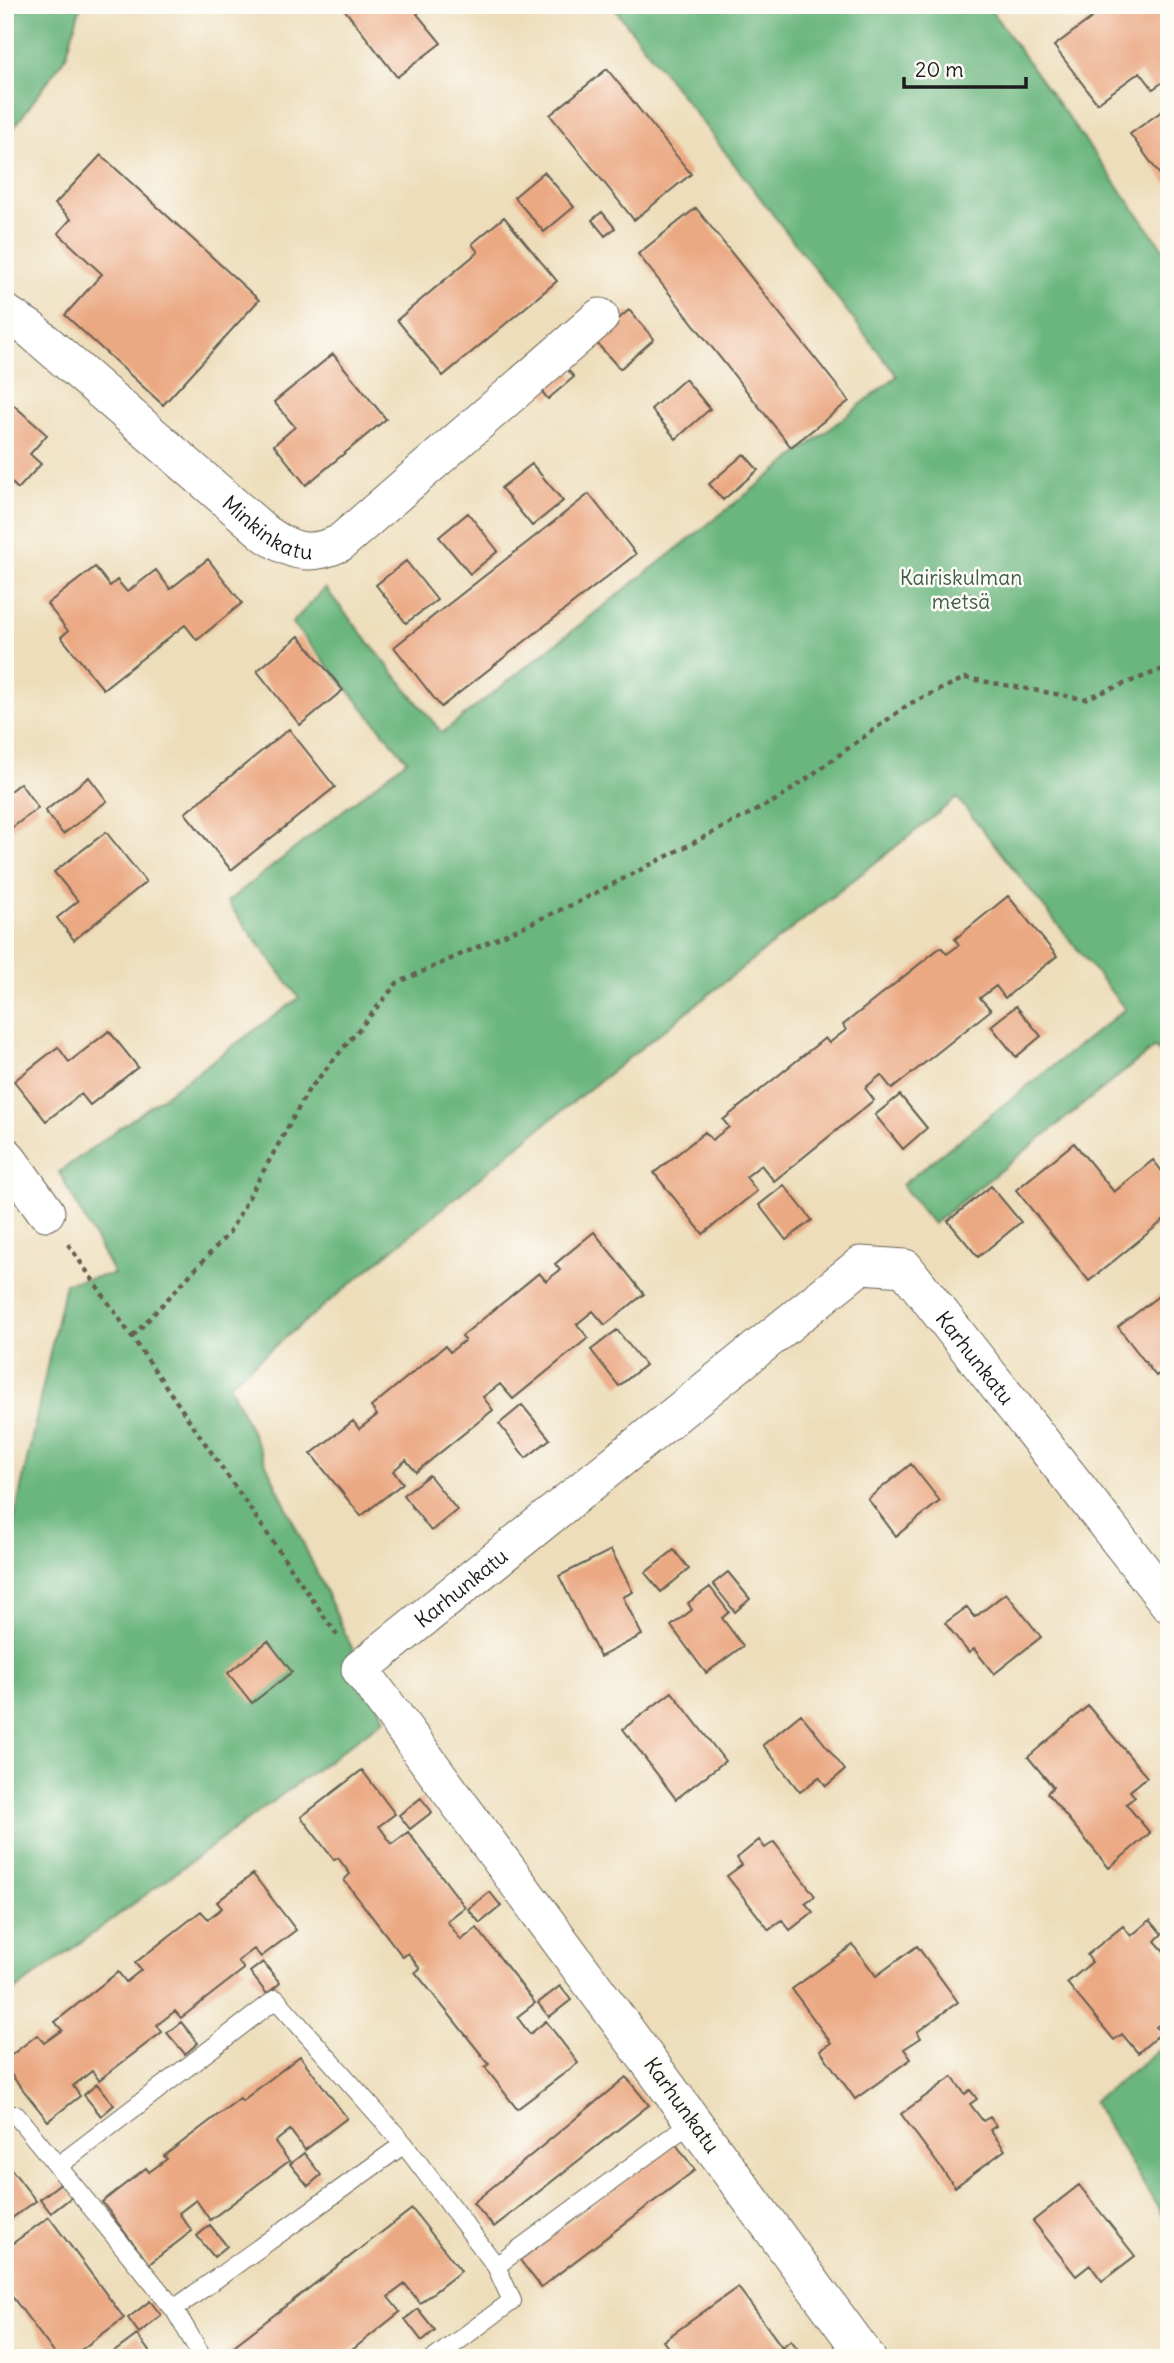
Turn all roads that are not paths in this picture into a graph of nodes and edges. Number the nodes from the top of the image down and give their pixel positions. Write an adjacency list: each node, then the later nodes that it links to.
1 (5, 313): 2 (street, Minkinkatu)
2 (600, 317)
3 (5, 1155): 4 (street)
4 (46, 1212)
5 (1169, 1604): 7 (street, Karhunkatu)
6 (16, 2115): 9 (lane)
7 (693, 2121): 10 (lane); 14 (street, Karhunkatu)
8 (404, 2144): 9 (lane); 10 (lane); 11 (lane)
9 (58, 2166): 11 (lane)
10 (496, 2266): 13 (lane)
11 (174, 2309): 12 (lane)
12 (203, 2358)
13 (435, 2358)
14 (867, 2358)

